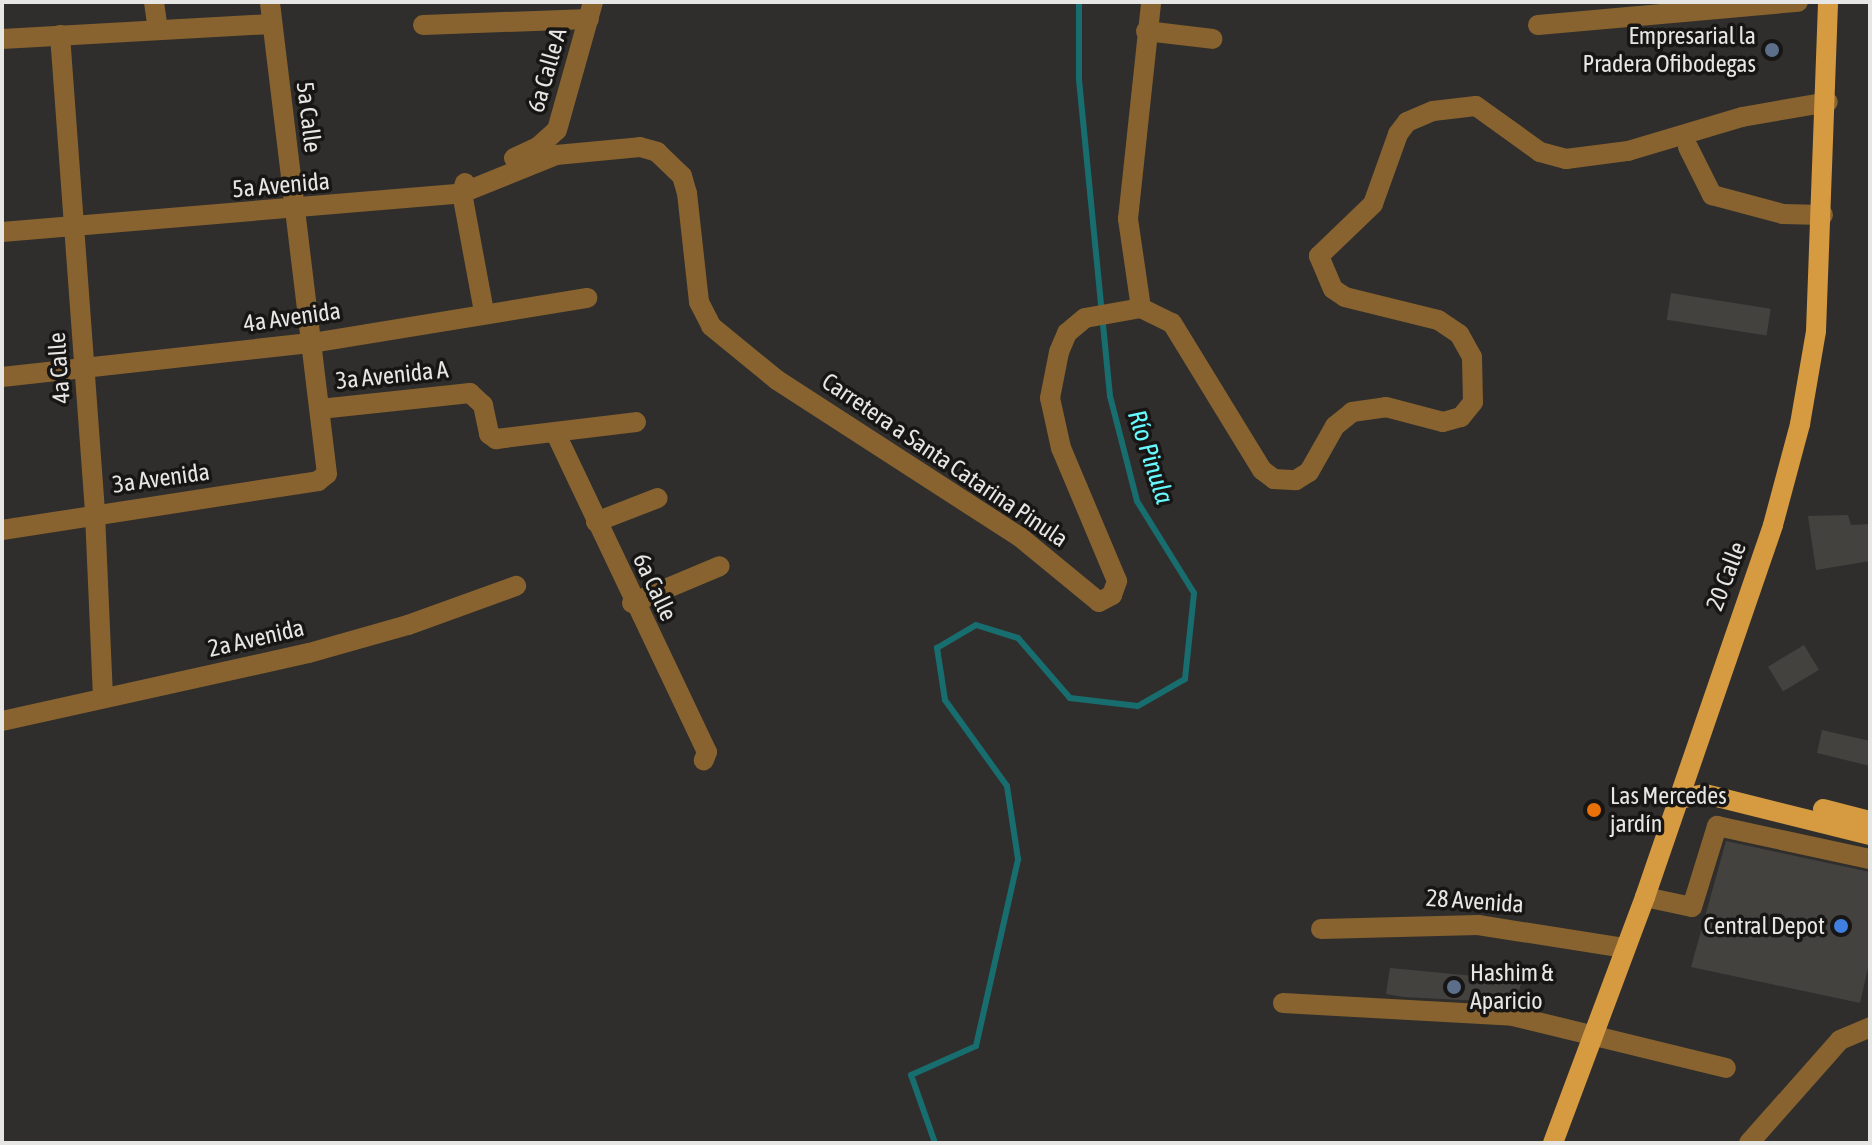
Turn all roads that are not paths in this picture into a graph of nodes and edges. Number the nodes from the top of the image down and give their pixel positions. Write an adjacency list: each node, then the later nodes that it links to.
1 (154, 2): 10 (street)
2 (270, 2): 7 (street, 5a Calle)
3 (1151, 2): 11 (street)
4 (1798, 2): 9 (street)
5 (1828, 2): 15 (main road, 20 Calle)
6 (591, 10): 8 (street); 18 (street, 6a Calle A)
7 (271, 24): 10 (street); 19 (street, 5a Calle)
8 (423, 25)
9 (1538, 25)
10 (158, 30): 12 (street)
11 (1146, 31): 14 (street); 24 (street)
12 (60, 35): 13 (street); 21 (street, 4a Calle)
13 (2, 39)
14 (1213, 39)
15 (1828, 102): 20 (main road, 20 Calle); 24 (street)
16 (1688, 147): 20 (street)
17 (556, 155): 18 (street, 5a Avenida); 24 (street, Carretera a Santa Catarina Pinula)
18 (462, 193): 19 (street, 5a Avenida); 25 (street)
19 (295, 211): 21 (street, 5a Avenida); 26 (street, 5a Calle)
20 (1823, 215): 43 (main road, 20 Calle)
21 (74, 226): 22 (street, 5a Avenida); 27 (street, 4a Calle)
22 (2, 232)
23 (587, 298): 25 (street, 4a Avenida)
24 (1132, 309)
25 (484, 312): 26 (street, 4a Avenida)
26 (312, 343): 27 (street, 4a Avenida); 29 (street, 5a Calle)
27 (85, 367): 28 (street, 4a Avenida); 34 (street, 4a Calle)
28 (2, 377)
29 (320, 409): 31 (street, 3a Avenida A); 32 (street, 5a Calle)
30 (636, 422): 31 (street)
31 (556, 434): 35 (street, 6a Calle)
32 (326, 477): 34 (street, 3a Avenida)
33 (658, 498): 35 (street)
34 (95, 514): 36 (street, 3a Avenida); 40 (street, 4a Calle)
35 (596, 522): 39 (street, 6a Calle)
36 (2, 530)
37 (720, 566): 39 (street)
38 (516, 586): 40 (street, 2a Avenida)
39 (632, 603): 42 (street, 6a Calle)
40 (103, 698): 41 (street, 2a Avenida)
41 (2, 721)
42 (704, 760)
43 (1691, 763): 44 (main road, 20 Calle); 45 (main road)
44 (1679, 799): 46 (main road); 48 (main road, 20 Calle)
45 (1870, 821)
46 (1870, 835)
47 (1870, 859): 48 (street)
48 (1645, 897): 50 (main road, 20 Calle)
49 (1321, 929): 50 (street, 28 Avenida)
50 (1625, 948): 53 (main road, 20 Calle)
51 (1283, 1003): 53 (street)
52 (1870, 1027): 56 (street)
53 (1591, 1037): 54 (street); 55 (main road, 20 Calle)
54 (1726, 1068)
55 (1553, 1143)
56 (1749, 1143)

